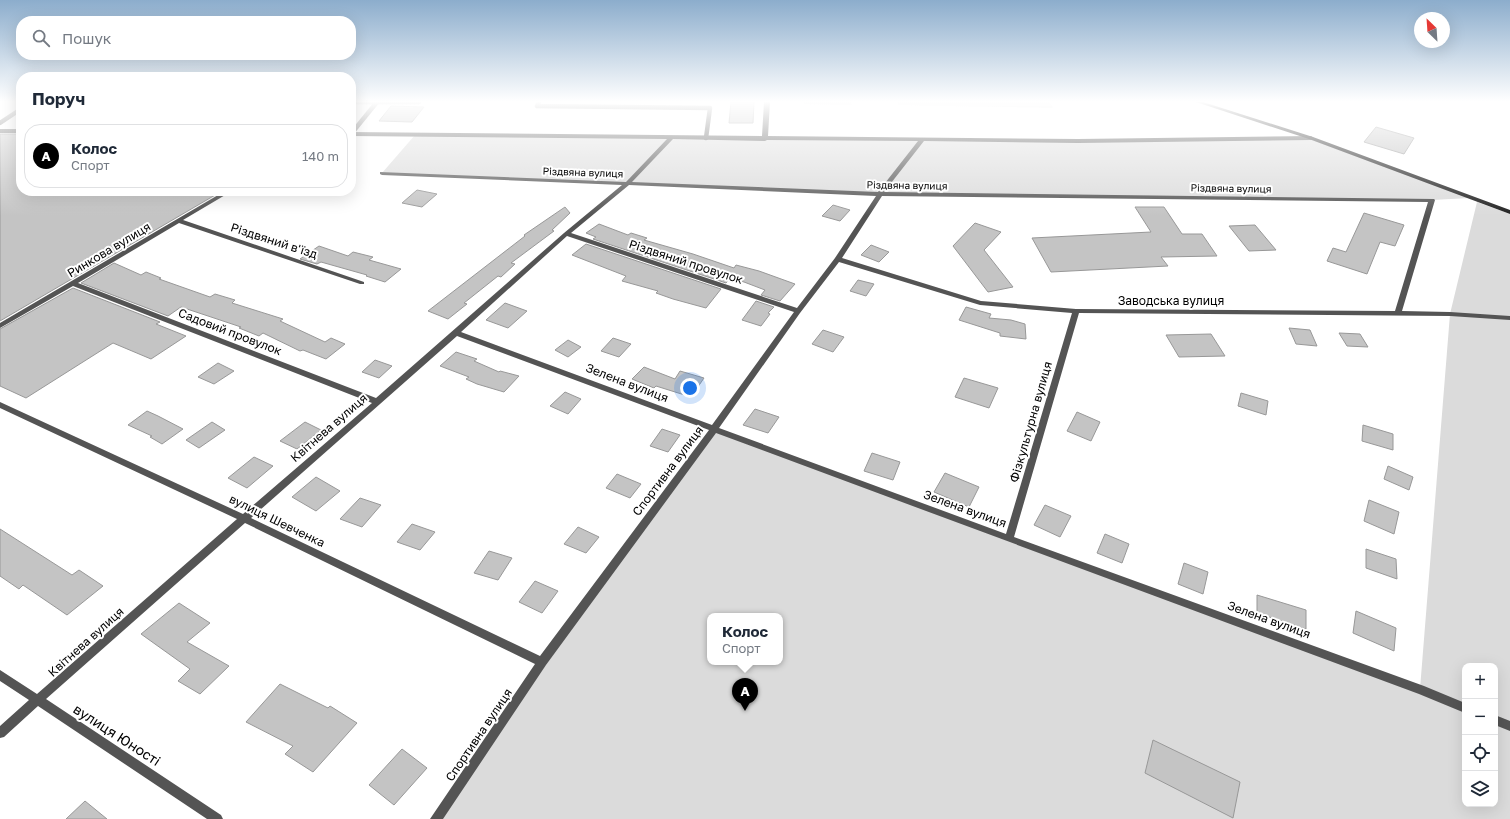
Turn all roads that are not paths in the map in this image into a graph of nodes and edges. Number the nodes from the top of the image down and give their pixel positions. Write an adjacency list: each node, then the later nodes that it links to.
1 (670, 140): 7 (street, Квітнева вулиця)
2 (922, 140): 8 (street, Спортивна вулиця)
3 (956, 140): 4 (street)
4 (1139, 140)
5 (1317, 140): 10 (street)
6 (382, 173): 7 (street, Різдвяна вулиця)
7 (628, 183): 8 (street, Різдвяна вулиця); 12 (street, Квітнева вулиця)
8 (880, 194): 13 (street, Спортивна вулиця); 18 (street, Різдвяна вулиця)
9 (221, 196): 11 (street, Ринкова вулиця)
10 (1510, 212)
11 (179, 221): 14 (street, Різдвяний в'їзд); 15 (street, Ринкова вулиця)
12 (566, 234): 16 (street, Різдвяний провулок); 21 (street, Квітнева вулиця)
13 (838, 259): 16 (street, Спортивна вулиця); 17 (street, Заводська вулиця)
14 (362, 283)
15 (74, 284): 20 (street, Ринкова вулиця); 22 (street, Садовий провулок)
16 (798, 311): 24 (street, Спортивна вулиця)
17 (1076, 311): 18 (street, Заводська вулиця); 26 (street, Фізкультурна вулиця)
18 (1398, 313): 19 (street, Заводська вулиця)
19 (1510, 318)
20 (0, 326)
21 (456, 333): 22 (street, Квітнева вулиця); 24 (street, Зелена вулиця)
22 (378, 402): 25 (street, Квітнева вулиця)
23 (0, 405): 25 (street, вулиця Шевченка)
24 (714, 429): 26 (street, Зелена вулиця); 27 (street, Спортивна вулиця)
25 (243, 518): 27 (street, вулиця Шевченка); 29 (street, Квітнева вулиця)
26 (1009, 540): 30 (street, Зелена вулиця)
27 (542, 662): 35 (street, Спортивна вулиця)
28 (0, 675): 29 (street, вулиця Юності)
29 (37, 701): 33 (street, Квітнева вулиця); 34 (street, вулиця Юності)
30 (1462, 707)
31 (1498, 721): 32 (street)
32 (1510, 726)
33 (0, 733)
34 (218, 819)
35 (436, 819)

